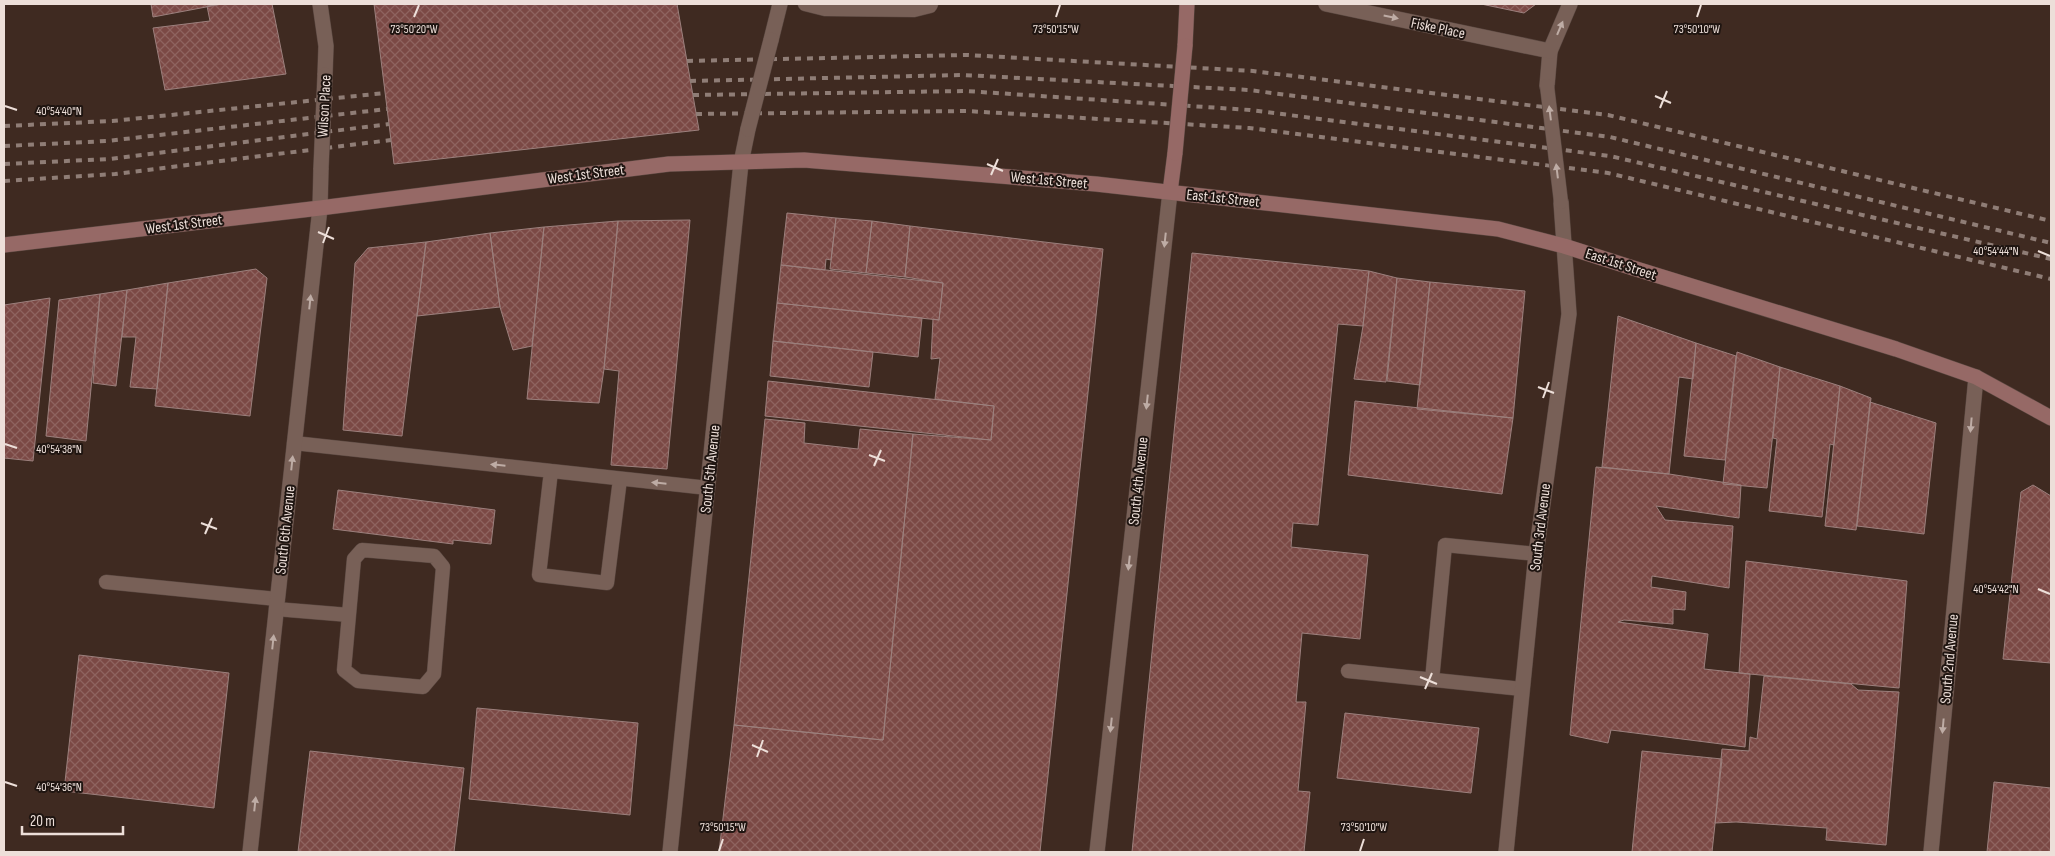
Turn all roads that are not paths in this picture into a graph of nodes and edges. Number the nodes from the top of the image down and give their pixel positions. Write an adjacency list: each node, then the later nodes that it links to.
1 (320, 4): 13 (street, Wilson Place, bridge)
2 (780, 4): 10 (street, South 5th Avenue, bridge)
3 (805, 4): 4 (lane)
4 (931, 4)
5 (1187, 4): 11 (main road, South 4th Avenue, bridge)
6 (1326, 4): 8 (street, Fiske Place, one-way to 8)
7 (1570, 4): 8 (street, one-way to 7)
8 (1550, 51): 9 (street)
9 (1547, 86): 12 (lane, one-way to 9, bridge)
10 (741, 163): 11 (main road, West 1st Street); 13 (main road, West 1st Street); 21 (street, South 5th Avenue)
11 (1170, 192): 15 (main road, East 1st Street); 31 (street, South 4th Avenue, one-way to 31)
12 (1562, 202): 15 (street, South 3rd Avenue)
13 (320, 208): 14 (main road, West 1st Street); 18 (street, South 6th Avenue, one-way to 13)
14 (4, 245)
15 (1564, 246): 16 (main road, East 1st Street); 22 (street, South 3rd Avenue)
16 (1976, 377): 17 (main road, East 1st Street); 33 (street, South 2nd Avenue, one-way to 33)
17 (2051, 418)
18 (294, 443): 19 (lane, one-way to 18); 24 (street, South 6th Avenue, one-way to 18)
19 (551, 471): 20 (lane); 20 (lane)
20 (620, 479): 21 (lane, one-way to 20)
21 (708, 488): 30 (street, South 5th Avenue)
22 (1536, 554): 27 (lane); 28 (street, South 3rd Avenue)
23 (106, 582): 24 (lane)
24 (277, 604): 25 (lane); 29 (street, South 6th Avenue, one-way to 24)
25 (349, 615): 25 (lane)
26 (1348, 671): 27 (lane)
27 (1432, 680): 28 (lane)
28 (1522, 690): 32 (street, South 3rd Avenue)
29 (250, 852)
30 (670, 852)
31 (1097, 852)
32 (1506, 852)
33 (1931, 852)

